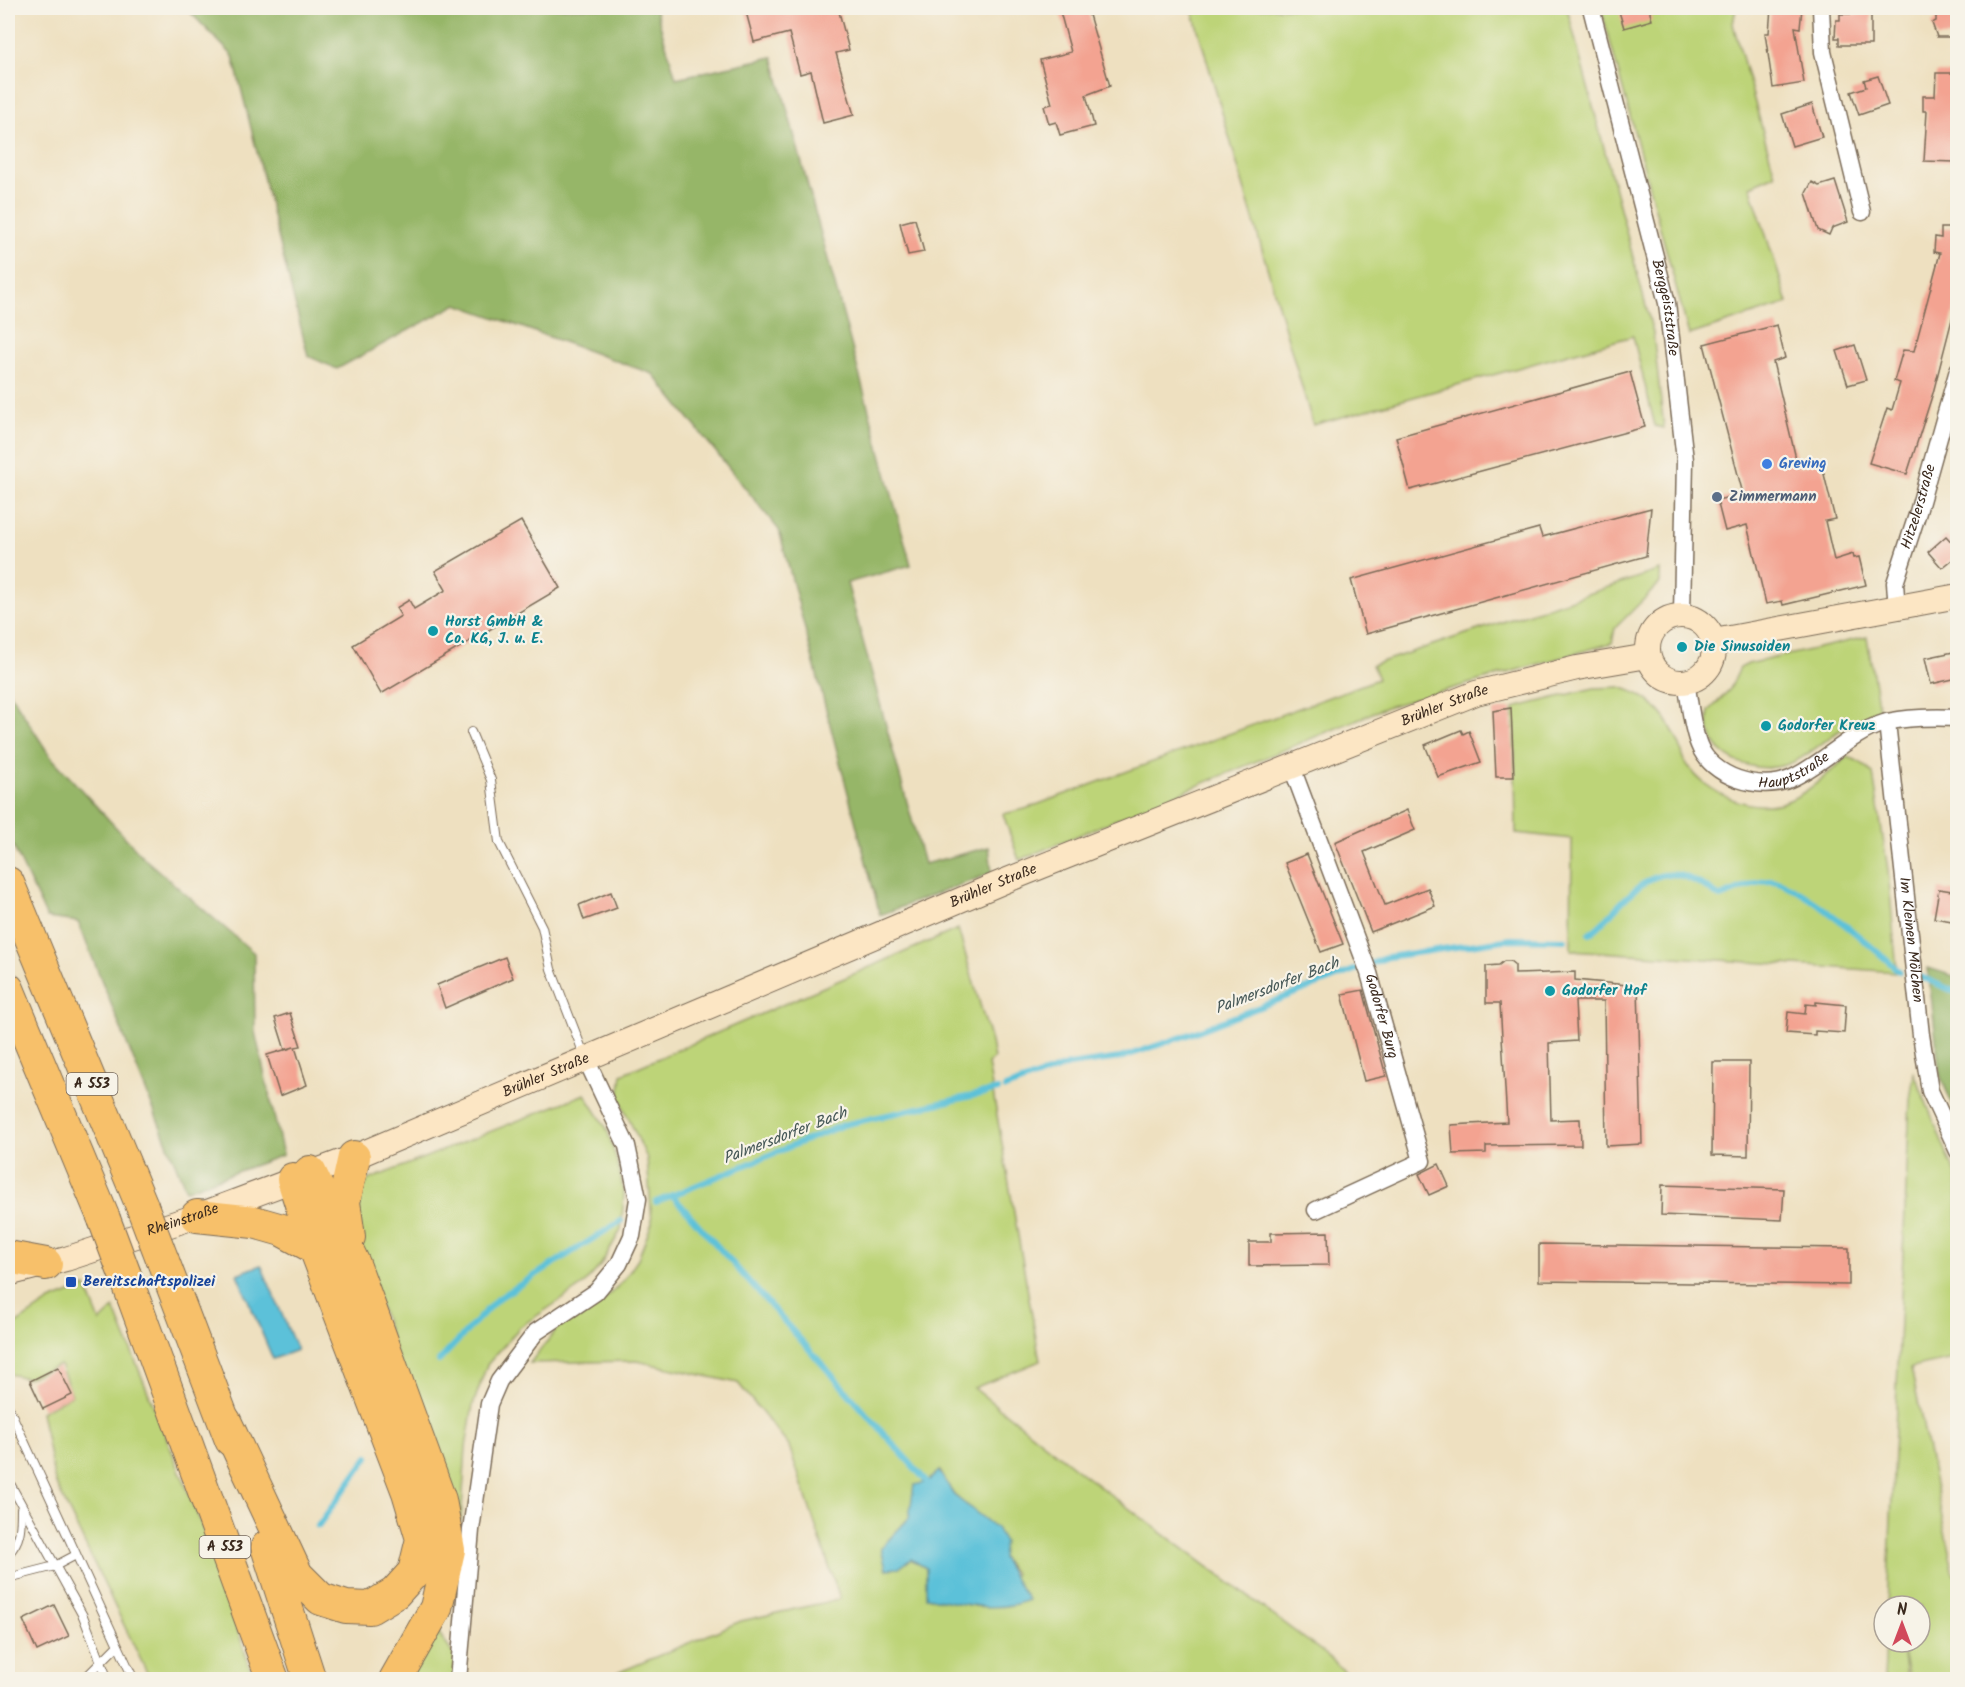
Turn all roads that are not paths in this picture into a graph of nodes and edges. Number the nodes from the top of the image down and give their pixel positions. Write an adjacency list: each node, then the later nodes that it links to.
1 (1591, 8): 7 (street, Berggeiststraße)
2 (1821, 8): 3 (street)
3 (1862, 212)
4 (1958, 370): 6 (street, Hitzelerstraße)
5 (1958, 596): 6 (main road)
6 (1897, 609): 8 (main road)
7 (1682, 615): 8 (main road); 9 (main road)
8 (1714, 641): 10 (main road)
9 (1648, 656): 10 (main road); 14 (main road, Brühler Straße)
10 (1686, 682): 12 (street, Hauptstraße)
11 (1958, 718): 12 (street, Hauptstraße)
12 (1887, 722): 20 (street, Im Kleinen Mölchen)
13 (471, 732): 19 (lane)
14 (1291, 765): 19 (main road, Brühler Straße); 23 (street, Godorfer Burg)
15 (8, 883): 30 (highway, A 553, bridge)
16 (8, 989): 18 (highway, A 553)
17 (8, 997): 18 (highway)
18 (24, 1028): 44 (highway, A 553, bridge)
19 (585, 1058): 21 (main road, Brühler Straße); 47 (street)
20 (1958, 1151)
21 (354, 1157): 22 (main road, Rheinstraße); 27 (highway)
22 (302, 1175): 24 (main road, Rheinstraße); 25 (highway); 27 (highway)
23 (1316, 1210)
24 (197, 1216): 25 (highway); 26 (main road, Rheinstraße)
25 (315, 1248): 30 (highway)
26 (46, 1264): 28 (highway)
27 (354, 1264): 46 (highway)
28 (11, 1271)
29 (8, 1406): 31 (lane)
30 (225, 1422): 45 (highway, A 553)
31 (16, 1425): 32 (lane); 36 (lane)
32 (8, 1429)
33 (8, 1480): 34 (lane)
34 (21, 1509): 35 (lane); 37 (lane)
35 (8, 1554)
36 (76, 1554): 37 (lane); 39 (lane)
37 (55, 1566): 38 (lane); 40 (lane)
38 (8, 1578)
39 (117, 1646): 40 (lane); 43 (lane)
40 (100, 1661): 41 (lane); 42 (lane)
41 (83, 1680)
42 (108, 1680)
43 (134, 1680)
44 (273, 1680)
45 (310, 1680)
46 (395, 1680)
47 (459, 1680)

